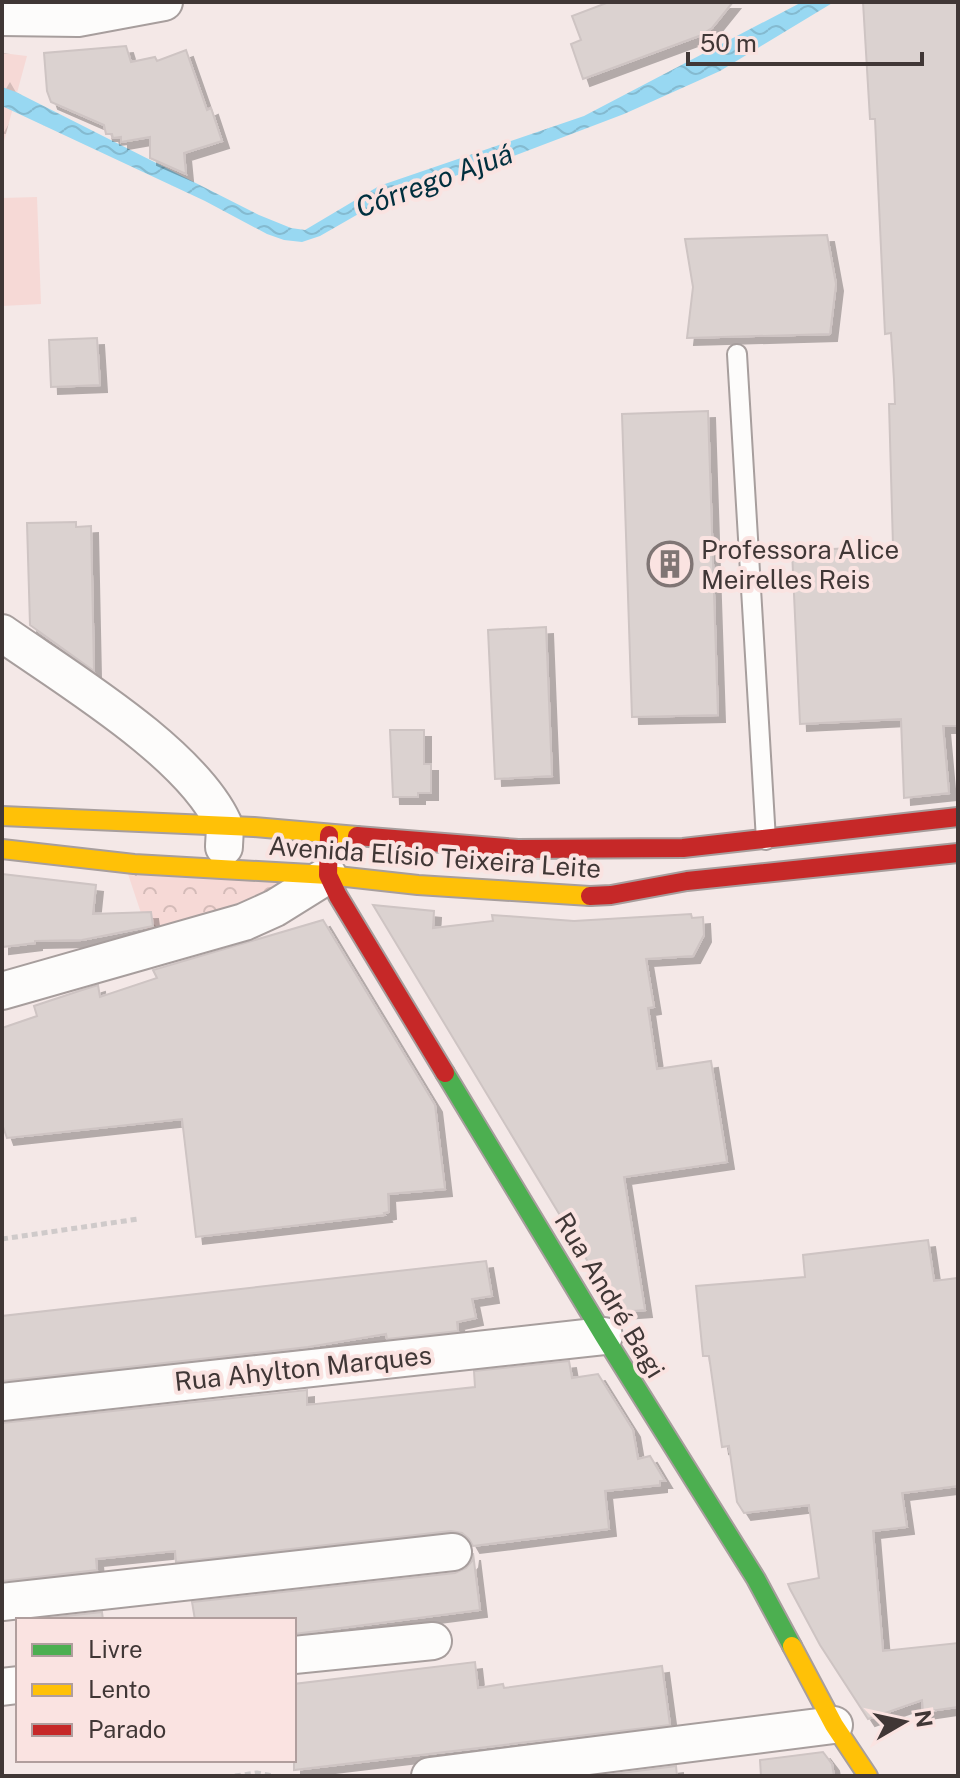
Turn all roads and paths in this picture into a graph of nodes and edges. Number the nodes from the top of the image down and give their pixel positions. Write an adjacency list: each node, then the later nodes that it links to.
1 (164, 2): 2 (street)
2 (75, 10): 3 (street)
3 (2, 17)
4 (737, 354): 10 (lane)
5 (2, 633): 8 (street)
6 (2, 816): 8 (main road, Avenida Elísio Teixeira Leite)
7 (958, 817): 10 (main road, Avenida Elísio Teixeira Leite)
8 (224, 825): 9 (main road, Avenida Elísio Teixeira Leite); 13 (street)
9 (329, 835): 10 (main road, Avenida Elísio Teixeira Leite); 14 (main road, Rua André Bagi)
10 (766, 840)
11 (2, 849): 13 (main road, Avenida Elísio Teixeira Leite)
12 (958, 853): 14 (main road, Avenida Elísio Teixeira Leite)
13 (223, 869): 14 (main road, Avenida Elísio Teixeira Leite)
14 (328, 875): 15 (street); 18 (main road, Rua André Bagi)
15 (2, 991)
16 (138, 1219): 17 (path)
17 (2, 1239)
18 (604, 1336): 19 (street, Rua Ahylton Marques); 24 (main road, Rua André Bagi)
19 (2, 1402)
20 (453, 1552): 21 (street)
21 (2, 1602)
22 (433, 1641): 23 (street)
23 (296, 1655)
24 (834, 1725): 27 (street); 28 (main road, Rua André Bagi)
25 (235, 1776): 26 (path)
26 (274, 1776)
27 (430, 1776)
28 (868, 1776)

